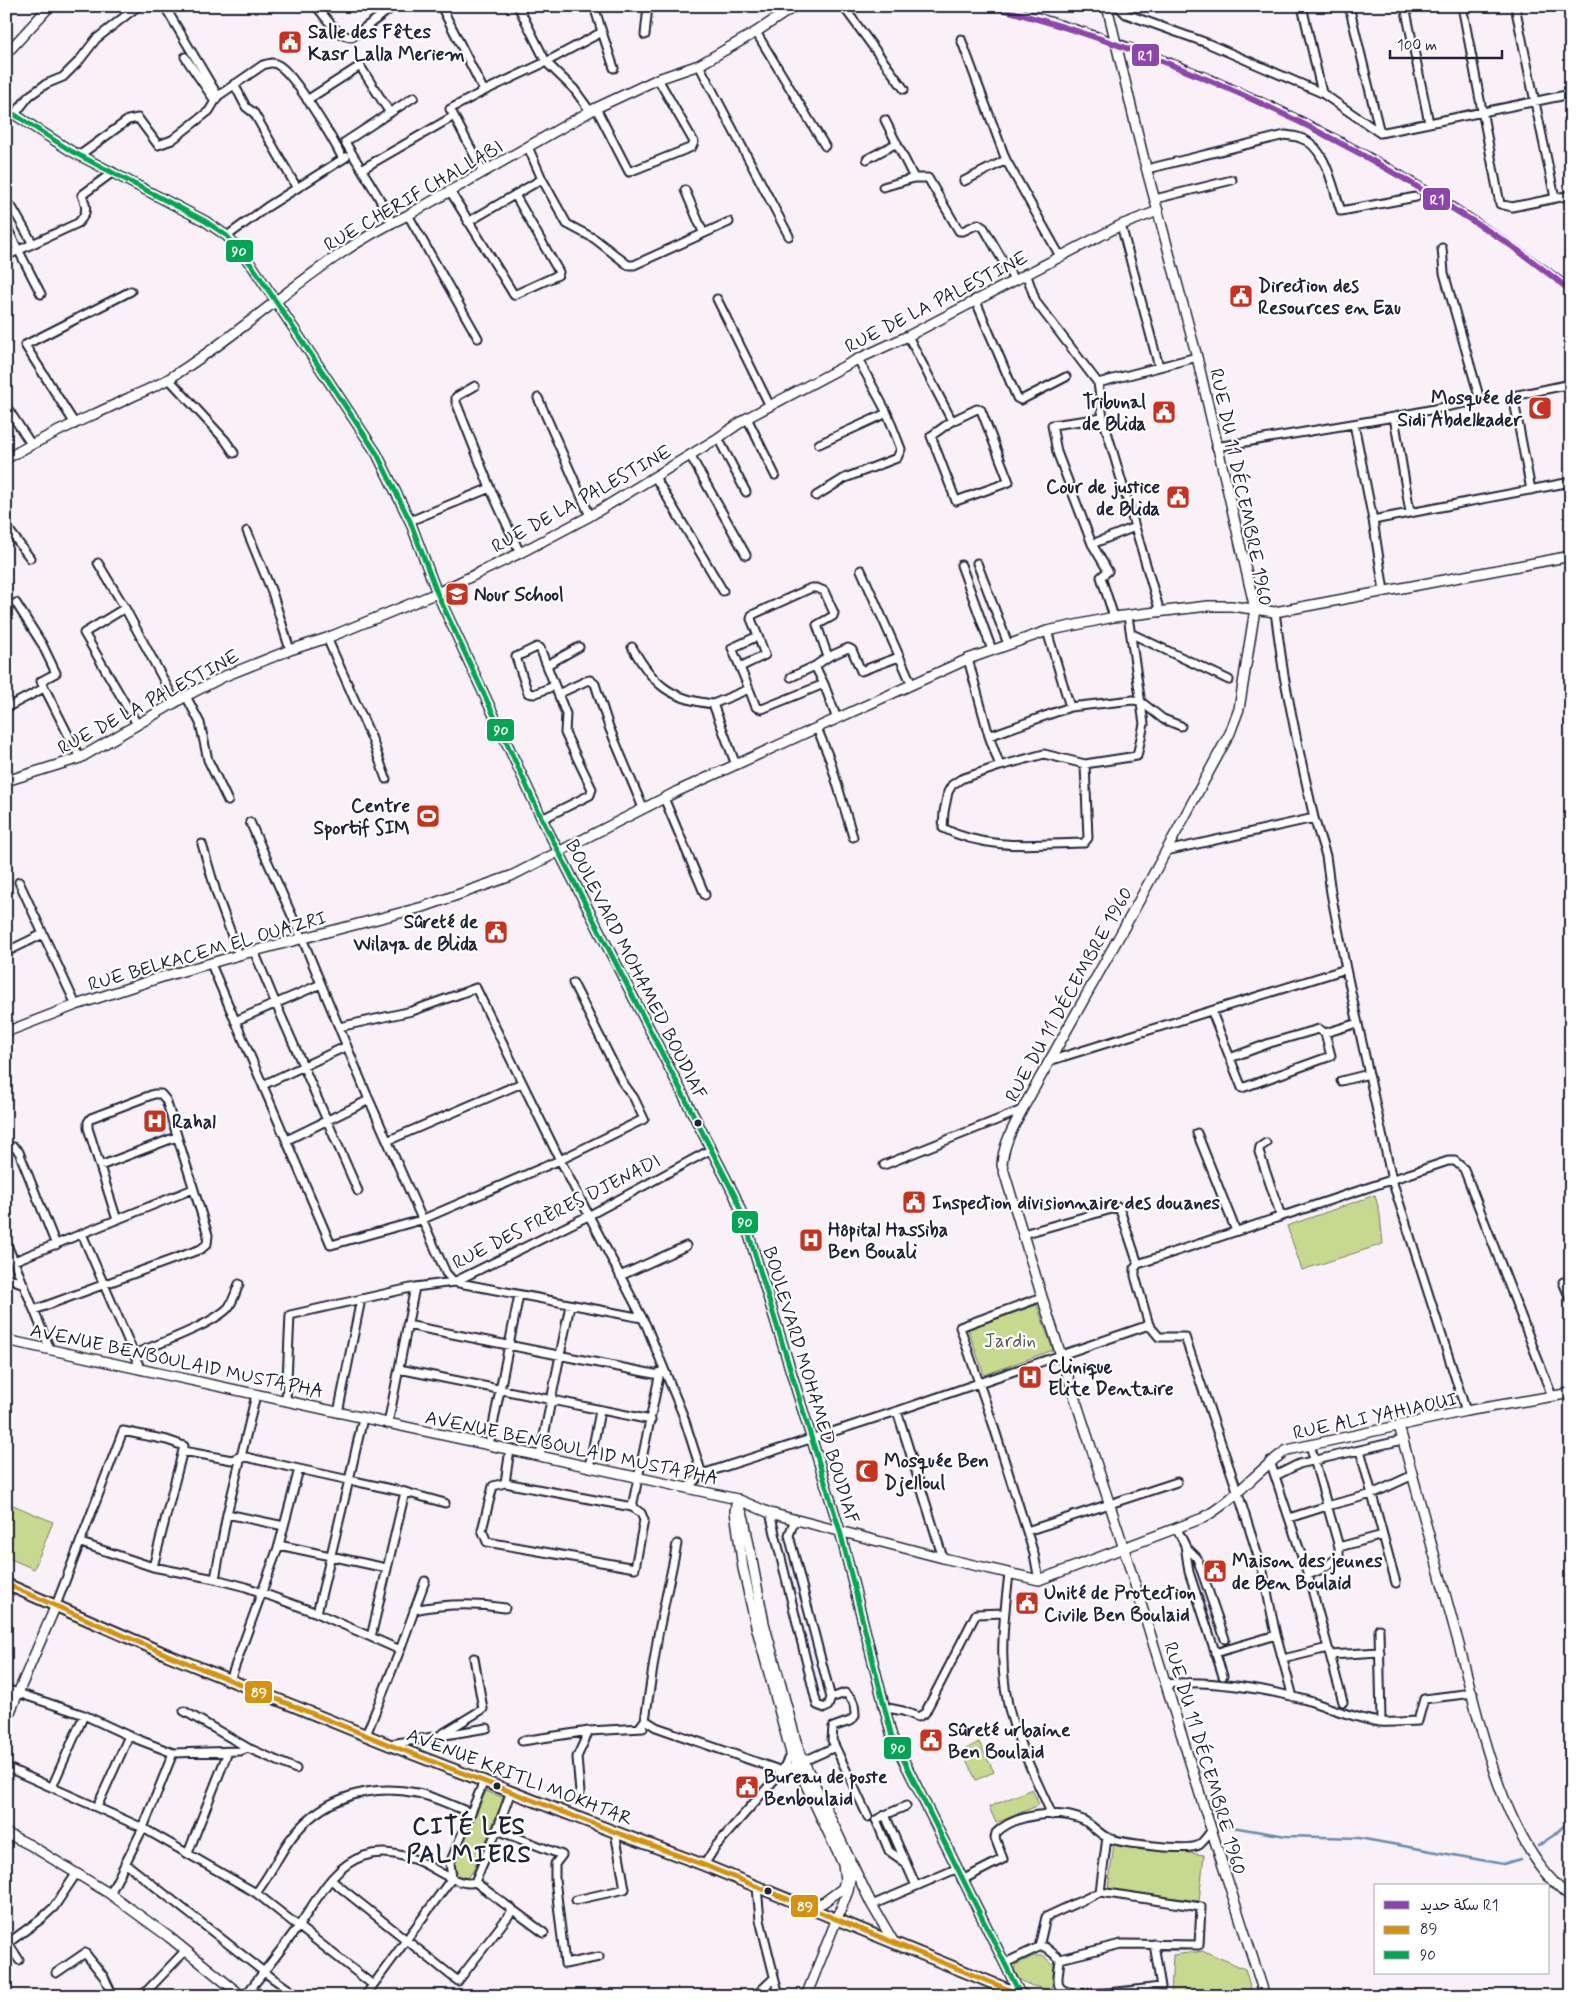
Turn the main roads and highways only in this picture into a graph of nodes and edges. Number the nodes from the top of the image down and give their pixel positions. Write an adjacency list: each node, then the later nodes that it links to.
1 (50, 6): 4 (main road)
2 (795, 6): 7 (main road, RUE CHERIF CHALLABI)
3 (1107, 6): 6 (main road, RUE DU 11 DÉCEMBRE 1960, bridge)
4 (6, 54)
5 (6, 109): 7 (main road, BOULEVARD MOHAMED BOUDIAF)
6 (1158, 212): 10 (main road, RUE DE LA PALESTINE); 11 (main road, RUE DU 11 DÉCEMBRE 1960)
7 (276, 303): 8 (main road, RUE CHERIF CHALLABI); 10 (main road, BOULEVARD MOHAMED BOUDIAF)
8 (6, 459)
9 (1571, 556): 11 (main road, RUE BELKACEM EL OUAZRI)
10 (437, 593): 12 (main road, RUE DE LA PALESTINE); 13 (main road, BOULEVARD MOHAMED BOUDIAF)
11 (1255, 609): 13 (main road, RUE BELKACEM EL OUAZRI); 20 (main road, RUE DU 11 DÉCEMBRE 1960)
12 (6, 781)
13 (559, 853): 14 (main road, RUE BELKACEM EL OUAZRI); 19 (main road, BOULEVARD MOHAMED BOUDIAF)
14 (6, 1032)
15 (6, 1340): 18 (main road, AVENUE BENBOULAID MUSTAPHA)
16 (1571, 1393): 17 (main road, RUE ALI YAHIAOUI)
17 (1399, 1426): 20 (main road, RUE ALI YAHIAOUI); 28 (main road)
18 (737, 1499): 19 (main road, AVENUE BENBOULAID MUSTAPHA); 24 (main road); 24 (main road)
19 (840, 1531): 20 (main road, AVENUE BENBOULAID MUSTAPHA); 32 (main road, BOULEVARD MOHAMED BOUDIAF)
20 (1124, 1549): 35 (main road, RUE DU 11 DÉCEMBRE 1960)
21 (7, 1587): 22 (main road, AVENUE KRITLI MOKHTAR)
22 (56, 1605): 23 (main road); 29 (main road, AVENUE KRITLI MOKHTAR)
23 (6, 1721)
24 (800, 1762): 26 (main road); 27 (main road)
25 (6, 1833): 33 (main road)
26 (850, 1860): 30 (main road); 31 (main road)
27 (843, 1888): 29 (main road); 30 (main road)
28 (1571, 1898)
29 (808, 1908): 30 (main road, AVENUE KRITLI MOKHTAR)
30 (833, 1918): 31 (main road, AVENUE KRITLI MOKHTAR); 34 (main road)
31 (893, 1942): 32 (main road, AVENUE KRITLI MOKHTAR)
32 (1022, 1995)
33 (243, 1996)
34 (806, 1996)
35 (1265, 1996)

